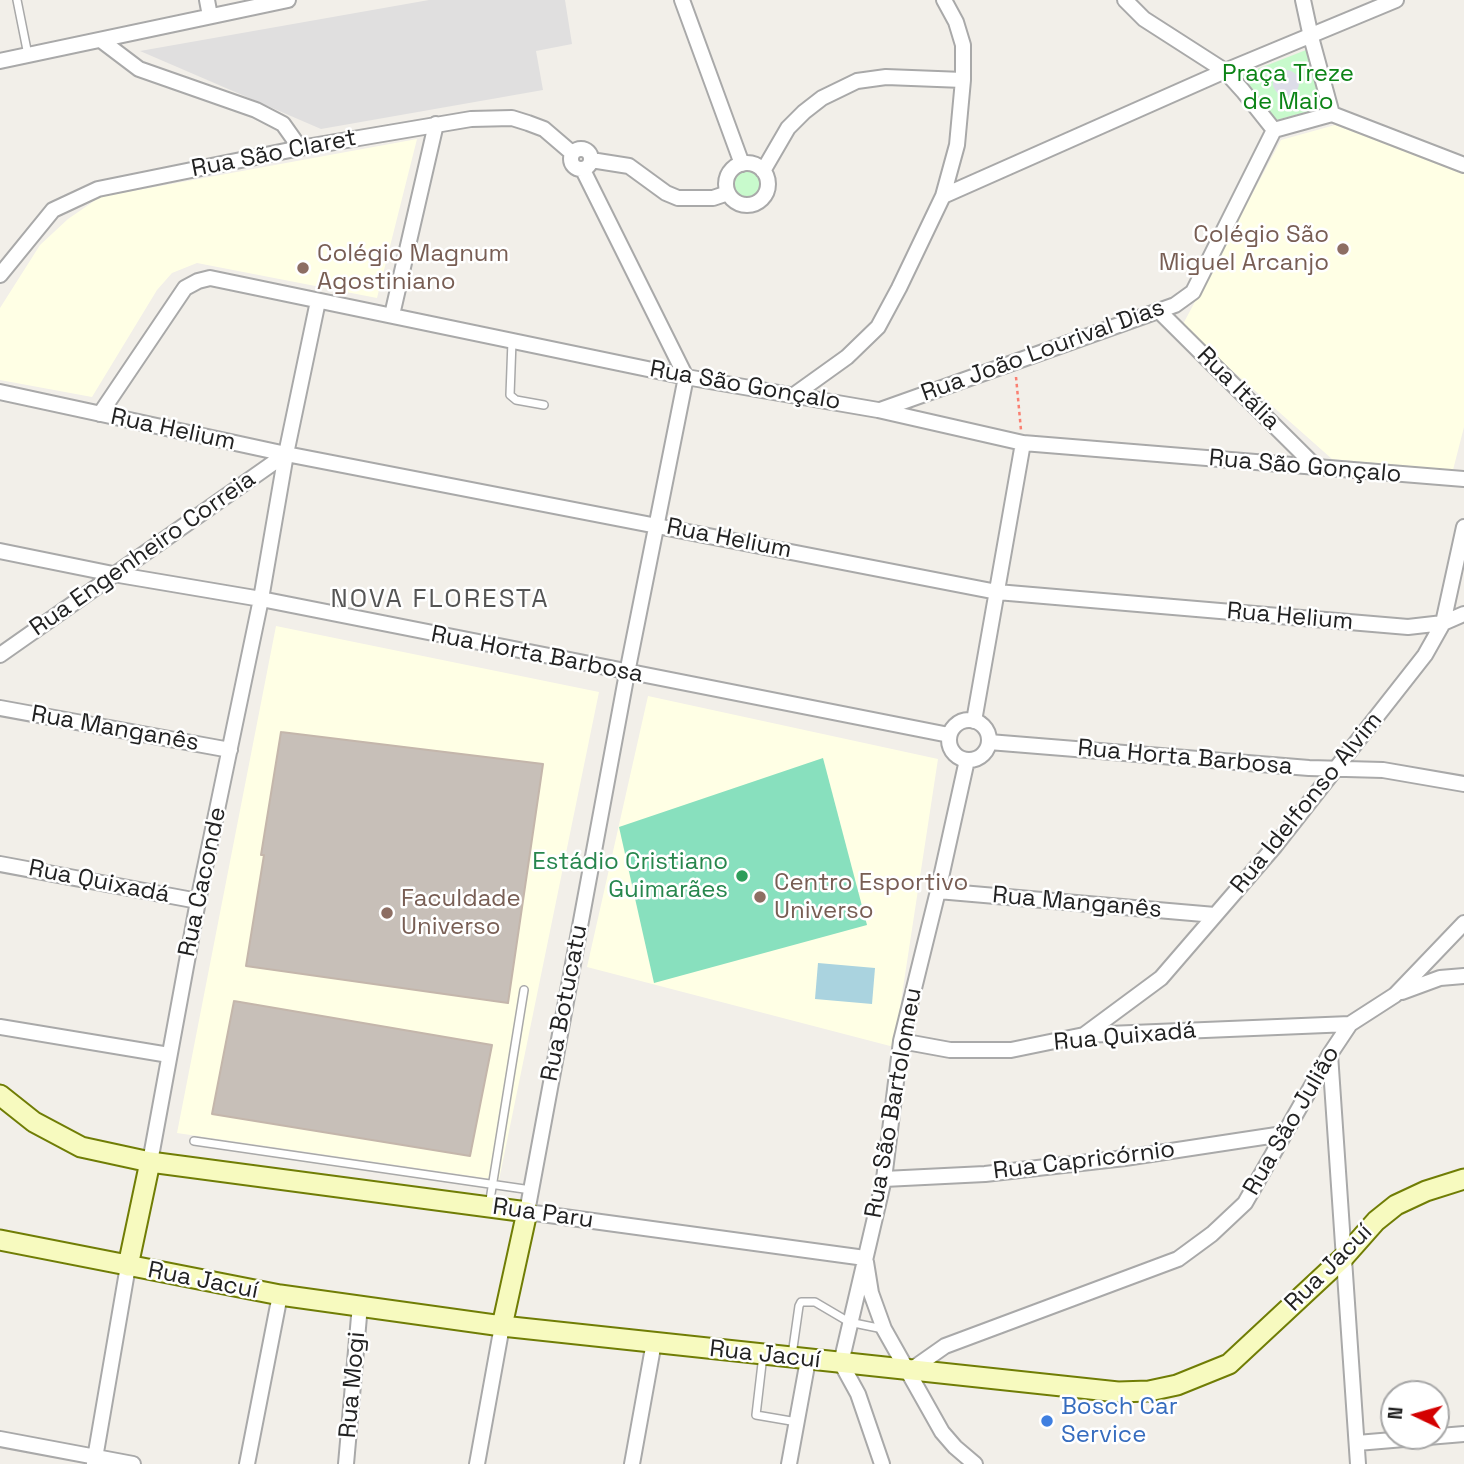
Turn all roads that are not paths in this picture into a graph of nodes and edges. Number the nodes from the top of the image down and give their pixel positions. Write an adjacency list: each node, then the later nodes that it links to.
1 (17, 0): 12 (lane)
2 (207, 0): 9 (street)
3 (288, 0): 9 (street)
4 (682, 0): 20 (street)
5 (944, 0): 15 (street)
6 (1125, 0): 14 (street)
7 (1303, 0): 10 (street)
8 (1396, 0): 10 (street)
9 (210, 16): 11 (street)
10 (1311, 37): 14 (street); 16 (street)
11 (102, 41): 12 (street); 19 (street)
12 (28, 55): 13 (street)
13 (0, 61)
14 (1225, 71): 18 (street); 25 (street)
15 (963, 80): 23 (street); 25 (street)
16 (1332, 114): 18 (street); 22 (street)
17 (436, 124): 19 (street, Rua São Claret); 21 (street, Rua São Claret); 29 (street)
18 (1274, 130): 28 (street, Rua João Lourival Dias)
19 (300, 148): 26 (street, Rua São Claret)
20 (742, 164): 23 (street); 24 (street)
21 (587, 165): 24 (street); 31 (street)
22 (1464, 165)
23 (763, 171): 24 (street)
24 (728, 193)
25 (943, 196): 33 (street)
26 (0, 275)
27 (318, 301): 29 (street, Rua São Gonçalo); 36 (street, Rua São Gonçalo); 38 (street, Rua Caconde)
28 (1158, 310): 35 (street, Rua João Lourival Dias); 39 (street, Rua Itália)
29 (391, 315): 30 (street, Rua São Gonçalo)
30 (512, 341): 31 (street, Rua São Gonçalo); 34 (lane)
31 (686, 377): 33 (street, Rua São Gonçalo); 41 (street, Rua Botucatu)
32 (0, 393): 36 (street, Rua Helium)
33 (794, 395): 35 (street, Rua São Gonçalo)
34 (544, 405)
35 (878, 410): 37 (street, Rua São Gonçalo)
36 (100, 414): 38 (street, Rua Helium)
37 (1023, 443): 39 (street, Rua São Gonçalo); 45 (street)
38 (286, 454): 41 (street, Rua Helium); 44 (street, Rua Engenheiro Correia); 46 (street, Rua Caconde)
39 (1317, 468): 40 (street, Rua São Gonçalo)
40 (1464, 479)
41 (657, 525): 45 (street, Rua Helium); 50 (street, Rua Botucatu)
42 (1464, 527): 48 (street, Rua Idelfonso Alvim)
43 (0, 551): 44 (street, Rua Horta Barbosa)
44 (113, 574): 46 (street, Rua Horta Barbosa); 49 (street, Rua Engenheiro Correia)
45 (997, 592): 48 (street, Rua Helium); 52 (street)
46 (261, 599): 50 (street, Rua Horta Barbosa); 55 (street, Rua Caconde)
47 (1464, 614): 48 (street, Rua Helium)
48 (1443, 623): 57 (street, Rua Idelfonso Alvim)
49 (0, 655)
50 (627, 673): 53 (street, Rua Horta Barbosa); 80 (street, Rua Botucatu)
51 (0, 708): 55 (street, Rua Manganês)
52 (974, 721): 53 (street); 54 (street)
53 (949, 735): 56 (street)
54 (989, 742): 56 (street); 57 (street, Rua Horta Barbosa)
55 (230, 750): 61 (street, Rua Caconde)
56 (967, 760): 60 (street, Rua São Bartolomeu)
57 (1337, 768): 58 (street, Rua Horta Barbosa); 62 (street, Rua Idelfonso Alvim)
58 (1464, 784)
59 (0, 864): 61 (street, Rua Quixadá)
60 (939, 891): 62 (street, Rua Manganês); 70 (street, Rua São Bartolomeu)
61 (198, 901): 72 (street, Rua Caconde)
62 (1215, 915): 69 (street, Rua Idelfonso Alvim)
63 (1464, 923): 66 (street, Rua São Julião)
64 (1464, 976): 66 (street)
65 (524, 990): 79 (lane)
66 (1395, 995): 67 (street, Rua São Julião)
67 (1350, 1024): 69 (street, Rua Quixadá); 71 (street, Rua São Julião)
68 (0, 1027): 72 (street)
69 (1084, 1035): 70 (street, Rua Quixadá)
70 (901, 1041): 78 (street, Rua São Bartolomeu)
71 (1330, 1054): 74 (street, Rua São Julião); 84 (street)
72 (169, 1055): 76 (street, Rua Caconde)
73 (0, 1095): 76 (main road, Rua Paru)
74 (1283, 1134): 78 (street, Rua Capricórnio); 96 (street, Rua São Julião)
75 (194, 1141): 79 (lane)
76 (150, 1161): 81 (main road, Rua Paru); 86 (main road, Rua Caconde)
77 (1464, 1179): 84 (main road, Rua Jacuí)
78 (884, 1180): 85 (street, Rua São Bartolomeu)
79 (493, 1185): 80 (lane); 81 (lane)
80 (531, 1190): 82 (street, Rua Botucatu)
81 (489, 1207): 82 (main road, Rua Paru)
82 (527, 1212): 85 (street, Rua Paru); 90 (main road, Rua Botucatu)
83 (0, 1240): 86 (main road, Rua Jacuí)
84 (1345, 1256): 96 (main road, Rua Jacuí); 100 (street)
85 (865, 1258): 89 (street, Rua São Bartolomeu); 91 (street)
86 (128, 1266): 87 (main road, Rua Jacuí); 101 (street, Rua Caconde)
87 (279, 1295): 88 (main road, Rua Jacuí); 103 (street)
88 (360, 1306): 90 (main road, Rua Jacuí); 104 (street, Rua Mogi)
89 (849, 1322): 91 (lane); 94 (lane); 95 (street, Rua São Bartolomeu)
90 (502, 1326): 92 (main road, Rua Jacuí); 105 (street, Rua Botucatu)
91 (884, 1329): 96 (street)
92 (654, 1342): 93 (main road, Rua Jacuí); 106 (street)
93 (763, 1354): 94 (main road, Rua Jacuí); 97 (lane)
94 (800, 1359): 95 (main road, Rua Jacuí); 97 (street)
95 (841, 1363): 96 (main road, Rua Jacuí); 108 (street)
96 (908, 1371): 109 (street)
97 (797, 1422): 107 (street)
98 (1464, 1434): 100 (street)
99 (0, 1439): 101 (street)
100 (1357, 1443): 110 (street)
101 (94, 1461): 102 (street)
102 (133, 1464)
103 (247, 1464)
104 (346, 1464)
105 (477, 1464)
106 (632, 1464)
107 (789, 1464)
108 (882, 1464)
109 (975, 1464)
110 (1359, 1464)

